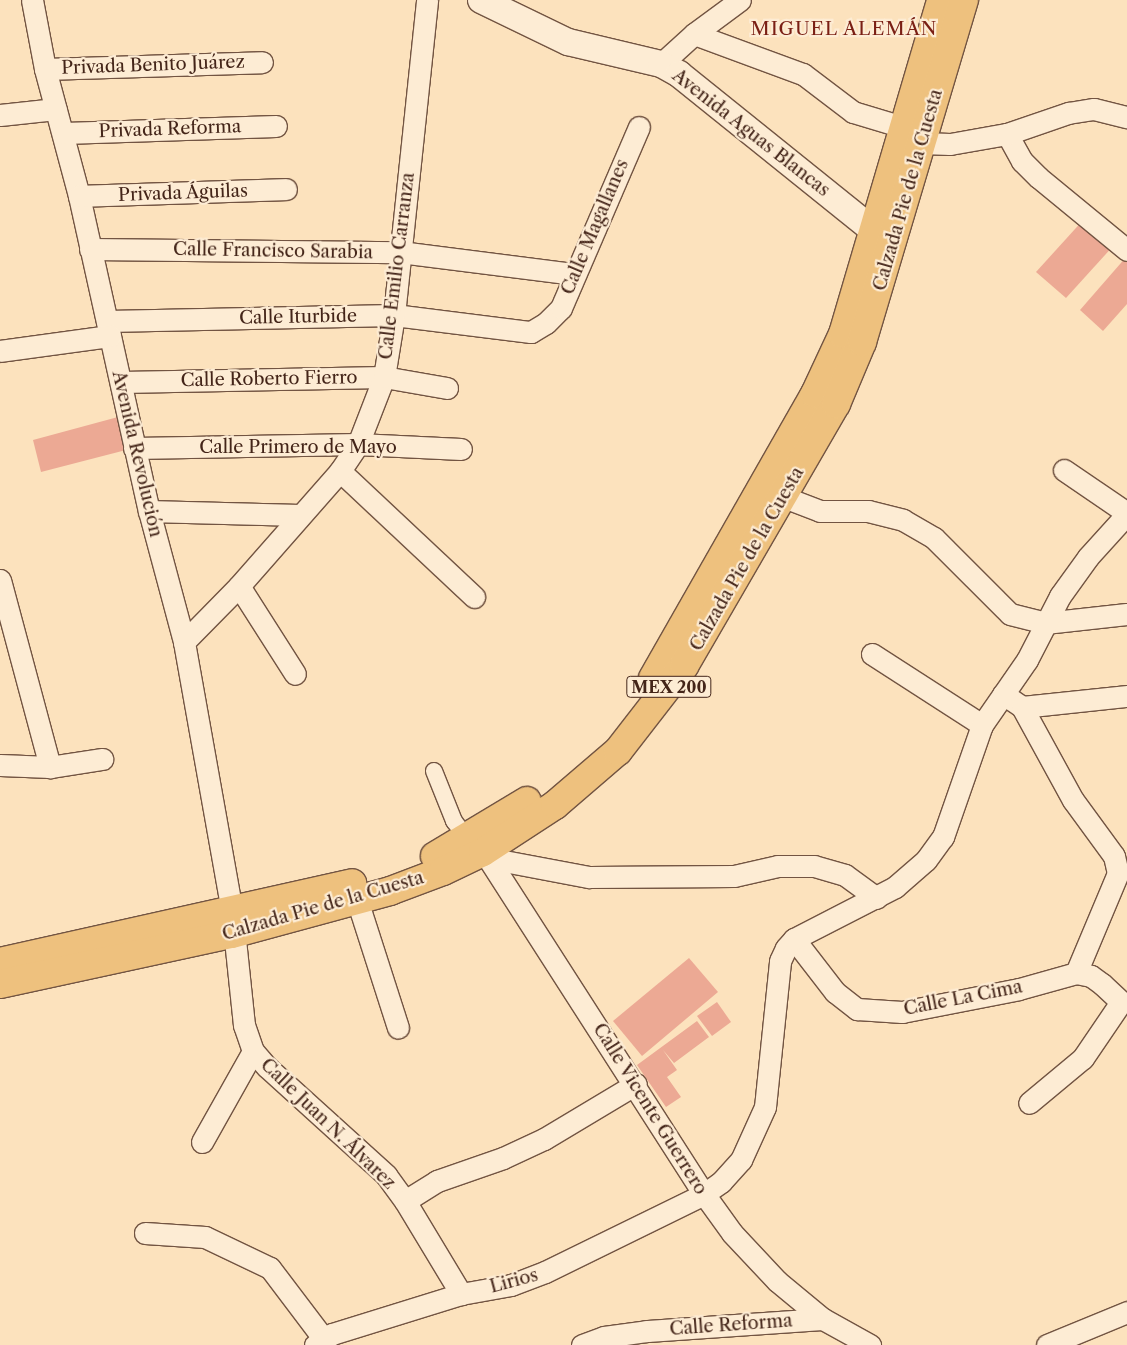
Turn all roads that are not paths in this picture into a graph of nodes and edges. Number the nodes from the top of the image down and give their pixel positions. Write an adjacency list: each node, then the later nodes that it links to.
1 (32, 0): 10 (street, Avenida Revolución)
2 (428, 0): 24 (street, Calle Emilio Carranza)
3 (481, 0): 9 (street, Avenida Aguas Blancas)
4 (740, 0): 7 (street)
5 (941, 0): 18 (main road, Calzada Pie de la Cuesta / MEX 200)
6 (964, 0): 18 (main road, Calzada Pie de la Cuesta / MEX 200)
7 (694, 34): 9 (street); 18 (street)
8 (262, 62): 10 (street, Privada Benito Juárez)
9 (661, 64): 21 (street, Avenida Aguas Blancas)
10 (45, 69): 11 (street, Avenida Revolución)
11 (56, 109): 12 (street); 16 (street, Avenida Revolución)
12 (0, 115)
13 (1127, 117): 17 (street)
14 (276, 126): 16 (street, Privada Reforma)
15 (639, 127): 25 (street, Calle Magallanes)
16 (64, 133): 20 (street, Avenida Revolución)
17 (1007, 134): 18 (street); 22 (street)
18 (912, 135): 21 (main road, Calzada Pie de la Cuesta / MEX 200); 38 (main road, Calzada Pie de la Cuesta / MEX 200)
19 (286, 189): 20 (street, Privada Águilas)
20 (79, 196): 23 (street, Avenida Revolución)
21 (874, 231): 38 (main road, Calzada Pie de la Cuesta / MEX 200)
22 (1120, 244)
23 (90, 249): 24 (street, Calle Francisco Sarabia); 28 (street, Avenida Revolución)
24 (400, 252): 25 (street, Calle Francisco Sarabia); 26 (street, Calle Emilio Carranza)
25 (573, 274): 27 (street, Calle Magallanes)
26 (394, 315): 27 (street, Calle Iturbide); 28 (street, Calle Iturbide); 30 (street, Calle Emilio Carranza)
27 (546, 323)
28 (108, 328): 29 (street, Calle Iturbide); 31 (street, Avenida Revolución)
29 (0, 351)
30 (384, 377): 31 (street, Calle Roberto Fierro); 32 (street, Calle Roberto Fierro); 33 (street, Calle Emilio Carranza)
31 (121, 382): 34 (street, Avenida Revolución)
32 (447, 388)
33 (358, 444): 34 (street, Calle Primero de Mayo); 35 (street, Calle Primero de Mayo); 37 (street, Calle Emilio Carranza)
34 (134, 448): 39 (street, Avenida Revolución)
35 (461, 449)
36 (1064, 470): 40 (street)
37 (340, 471): 41 (street, Calle Emilio Carranza); 44 (street)
38 (772, 493): 46 (street); 58 (main road, Calzada Pie de la Cuesta / MEX 200)
39 (149, 511): 41 (street); 47 (street, Avenida Revolución)
40 (1127, 513): 46 (street)
41 (298, 514): 43 (street, Calle Emilio Carranza)
42 (0, 580): 56 (street)
43 (239, 586): 47 (street, Calle Emilio Carranza); 49 (street)
44 (474, 597)
45 (1127, 614): 46 (street)
46 (1045, 623): 50 (street)
47 (184, 642): 61 (street, Avenida Revolución)
48 (872, 654): 53 (street)
49 (295, 674)
50 (1003, 694): 52 (street); 53 (street)
51 (1127, 696): 52 (street)
52 (1022, 707): 64 (street)
53 (982, 725): 59 (street)
54 (102, 758): 56 (street)
55 (0, 765): 56 (street)
56 (50, 767)
57 (434, 771): 58 (street)
58 (479, 850): 59 (street); 60 (main road, Calzada Pie de la Cuesta / MEX 200); 61 (main road, Calzada Pie de la Cuesta / MEX 200); 68 (street, Calle Vicente Guerrero)
59 (877, 898): 62 (street)
60 (357, 900): 61 (main road, Calzada Pie de la Cuesta / MEX 200); 66 (street)
61 (232, 922): 63 (main road, Calzada Pie de la Cuesta / MEX 200); 65 (main road, Calzada Pie de la Cuesta / MEX 200); 67 (street, Calle Juan N. Álvarez)
62 (794, 939): 64 (street, Calle La Cima); 71 (street, Lirios)
63 (0, 962)
64 (1076, 973): 69 (street)
65 (0, 984)
66 (398, 1028)
67 (254, 1051): 70 (street); 72 (street, Calle Juan N. Álvarez)
68 (636, 1084): 71 (street, Calle Vicente Guerrero); 72 (street)
69 (1029, 1103)
70 (202, 1142)
71 (704, 1194): 74 (street, Lirios); 76 (street, Calle Vicente Guerrero)
72 (405, 1201): 74 (street, Calle Juan N. Álvarez)
73 (145, 1233): 77 (street)
74 (461, 1294): 77 (street, Lirios)
75 (1127, 1312): 80 (street)
76 (823, 1319): 78 (street, Calle Reforma); 79 (street, Calle Vicente Guerrero)
77 (319, 1341)
78 (582, 1345)
79 (870, 1345)
80 (1046, 1345)

